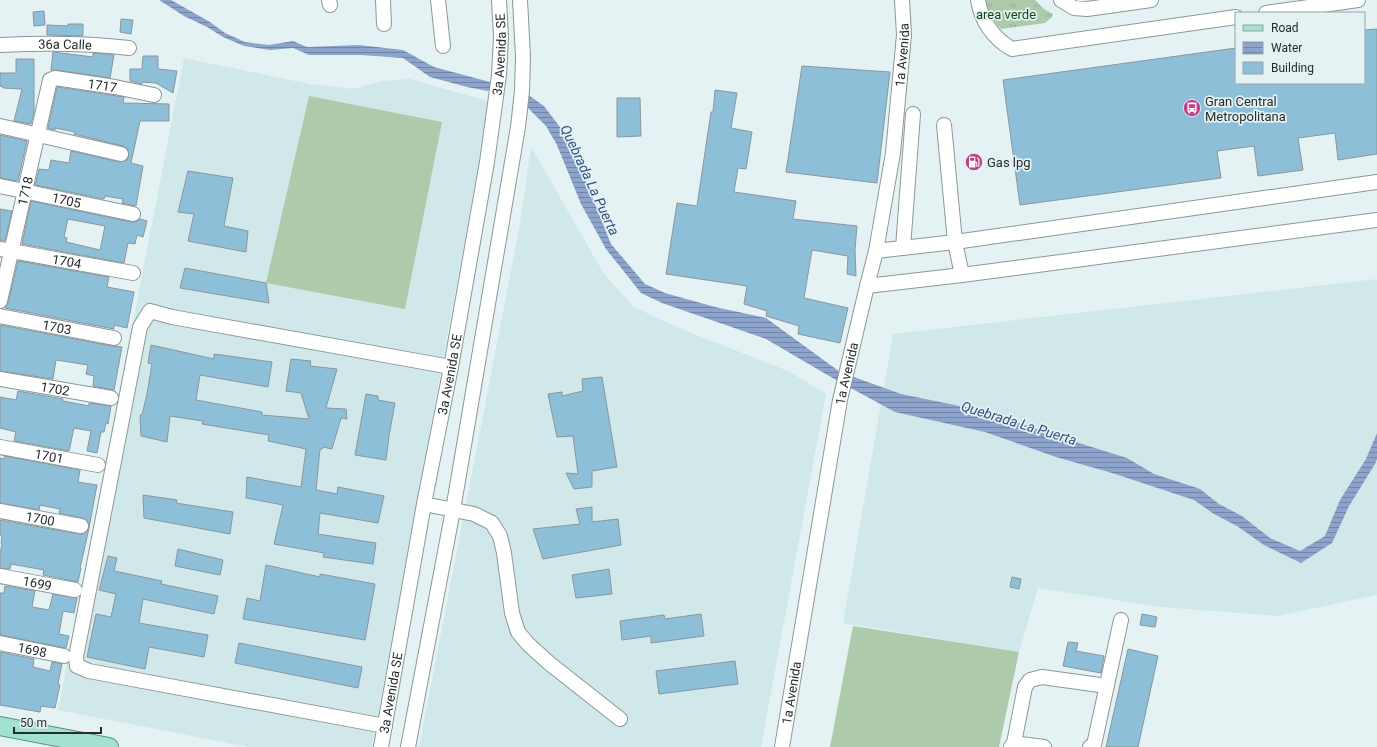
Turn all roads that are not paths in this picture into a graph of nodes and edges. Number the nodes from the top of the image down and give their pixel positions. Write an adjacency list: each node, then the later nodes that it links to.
1 (382, 0): 12 (street)
2 (438, 0): 14 (street)
3 (499, 0): 38 (street, 3a Avenida SE)
4 (520, 0): 44 (street, 3a Avenida SE)
5 (902, 0): 31 (street, 1a Avenida)
6 (978, 0): 11 (street)
7 (1061, 0): 8 (street)
8 (1151, 0)
9 (1358, 0): 10 (street)
10 (1273, 12)
11 (1235, 17)
12 (384, 24)
13 (0, 45): 15 (street, 36a Calle)
14 (443, 46)
15 (129, 48)
16 (50, 80): 17 (street, 1717); 21 (street, 1718)
17 (154, 95)
18 (913, 114): 29 (street)
19 (944, 125): 28 (street)
20 (0, 126): 21 (street)
21 (37, 135): 22 (street); 25 (street, 1718)
22 (121, 154)
23 (1377, 182): 28 (street)
24 (0, 186): 25 (street, 1705)
25 (25, 191): 26 (street, 1705); 30 (street, 1718)
26 (133, 214)
27 (1377, 220): 33 (street)
28 (955, 242): 29 (street); 33 (street)
29 (903, 248): 31 (street)
30 (6, 250): 32 (street, 1704); 35 (street, 1718)
31 (876, 251): 34 (street, 1a Avenida)
32 (133, 274)
33 (962, 275): 34 (street)
34 (866, 286): 60 (street, 1a Avenida)
35 (0, 302)
36 (0, 316): 37 (street, 1703)
37 (114, 338)
38 (451, 367): 43 (street, 3a Avenida SE); 55 (street)
39 (0, 379): 40 (street, 1702)
40 (111, 398)
41 (0, 447): 42 (street, 1701)
42 (98, 464)
43 (424, 504): 44 (street); 55 (street, 3a Avenida SE)
44 (453, 510): 53 (street); 59 (street, 3a Avenida SE)
45 (0, 511): 46 (street, 1700)
46 (80, 526)
47 (0, 576): 48 (street, 1699)
48 (76, 590)
49 (1121, 620): 52 (street)
50 (0, 643): 51 (street, 1698)
51 (64, 656)
52 (1107, 686): 56 (street); 62 (street)
53 (620, 719)
54 (0, 726): 57 (main road)
55 (385, 726): 58 (street, 3a Avenida SE)
56 (1012, 745): 61 (street)
57 (109, 747)
58 (381, 747)
59 (408, 747)
60 (782, 747)
61 (1044, 747)
62 (1090, 747)

